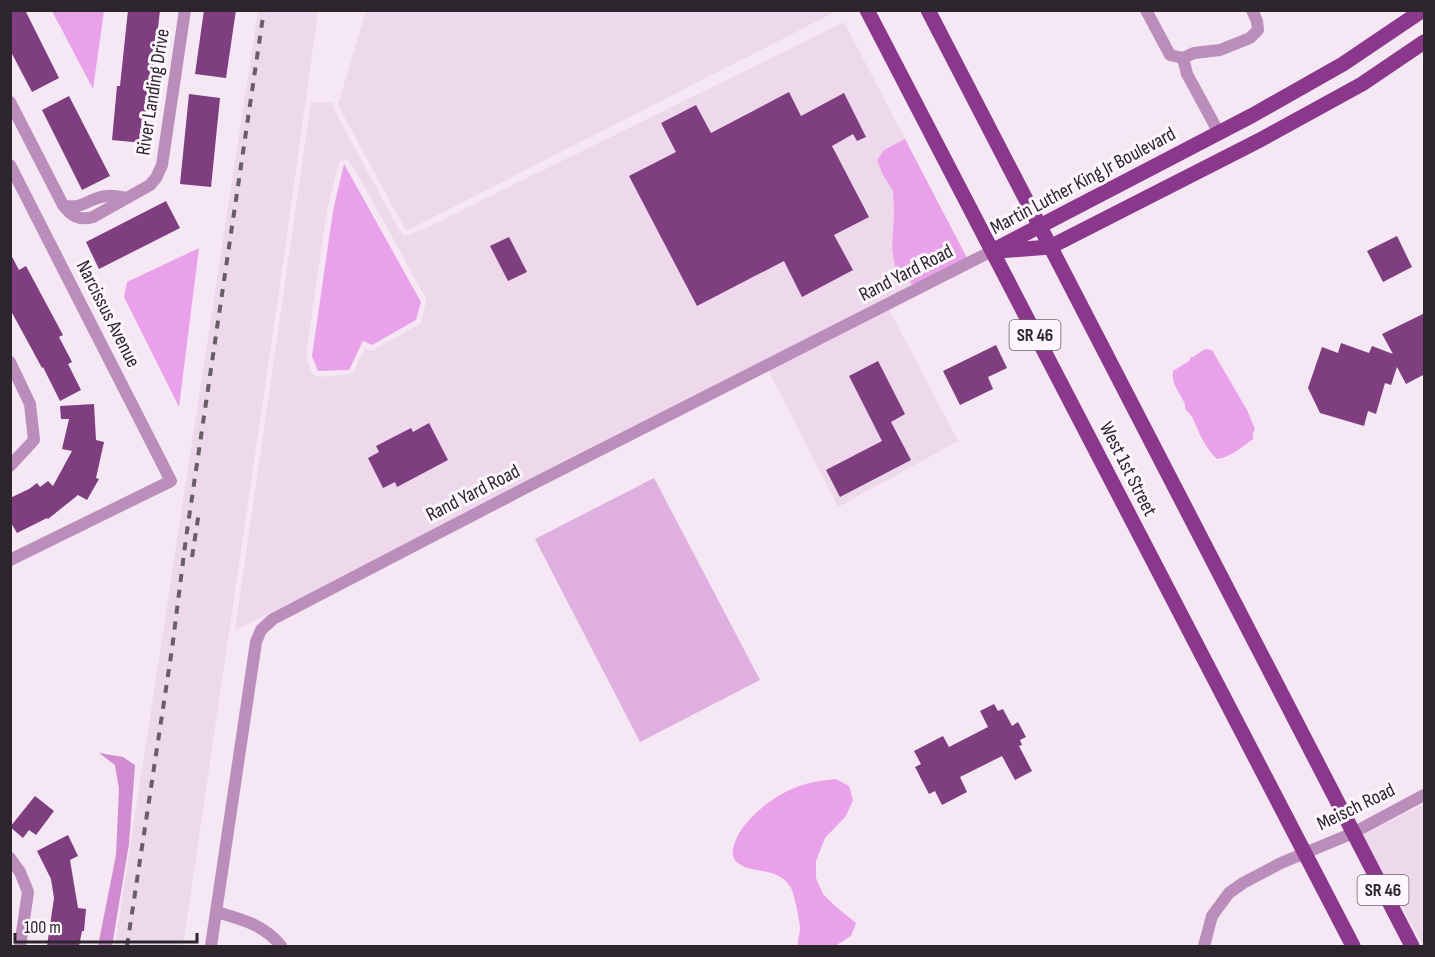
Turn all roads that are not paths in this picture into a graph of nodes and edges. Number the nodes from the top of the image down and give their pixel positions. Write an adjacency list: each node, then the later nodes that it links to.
1 (185, 10): 9 (street, River Landing Drive)
2 (867, 10): 14 (main road, West 1st Street / SR 46)
3 (928, 10): 12 (main road, West 1st Street / SR 46)
4 (1146, 10): 8 (street)
5 (1252, 10): 8 (street)
6 (1423, 10): 10 (main road, Martin Luther King Jr Boulevard)
7 (1425, 42): 13 (main road, Martin Luther King Jr Boulevard)
8 (1183, 58): 10 (street)
9 (10, 102)
10 (1218, 133): 12 (main road, Martin Luther King Jr Boulevard)
11 (10, 165): 17 (street, Narcissus Avenue)
12 (1039, 226): 13 (main road, West 1st Street / SR 46); 14 (main road, Martin Luther King Jr Boulevard)
13 (1050, 247): 14 (main road, Martin Luther King Jr Boulevard); 19 (main road, West 1st Street / SR 46)
14 (992, 252): 20 (main road, West 1st Street / SR 46); 22 (street, Rand Yard Road)
15 (10, 362): 16 (street)
16 (10, 466)
17 (10, 560)
18 (1425, 795): 19 (street, Meisch Road)
19 (1353, 833): 20 (street, Meisch Road); 28 (main road, West 1st Street / SR 46)
20 (1304, 853): 26 (street, Meisch Road); 27 (main road, West 1st Street / SR 46)
21 (10, 858): 23 (street)
22 (217, 912): 24 (street, Rand Yard Road); 25 (street)
23 (20, 946)
24 (211, 946)
25 (281, 946)
26 (1204, 946)
27 (1353, 946)
28 (1412, 946)

